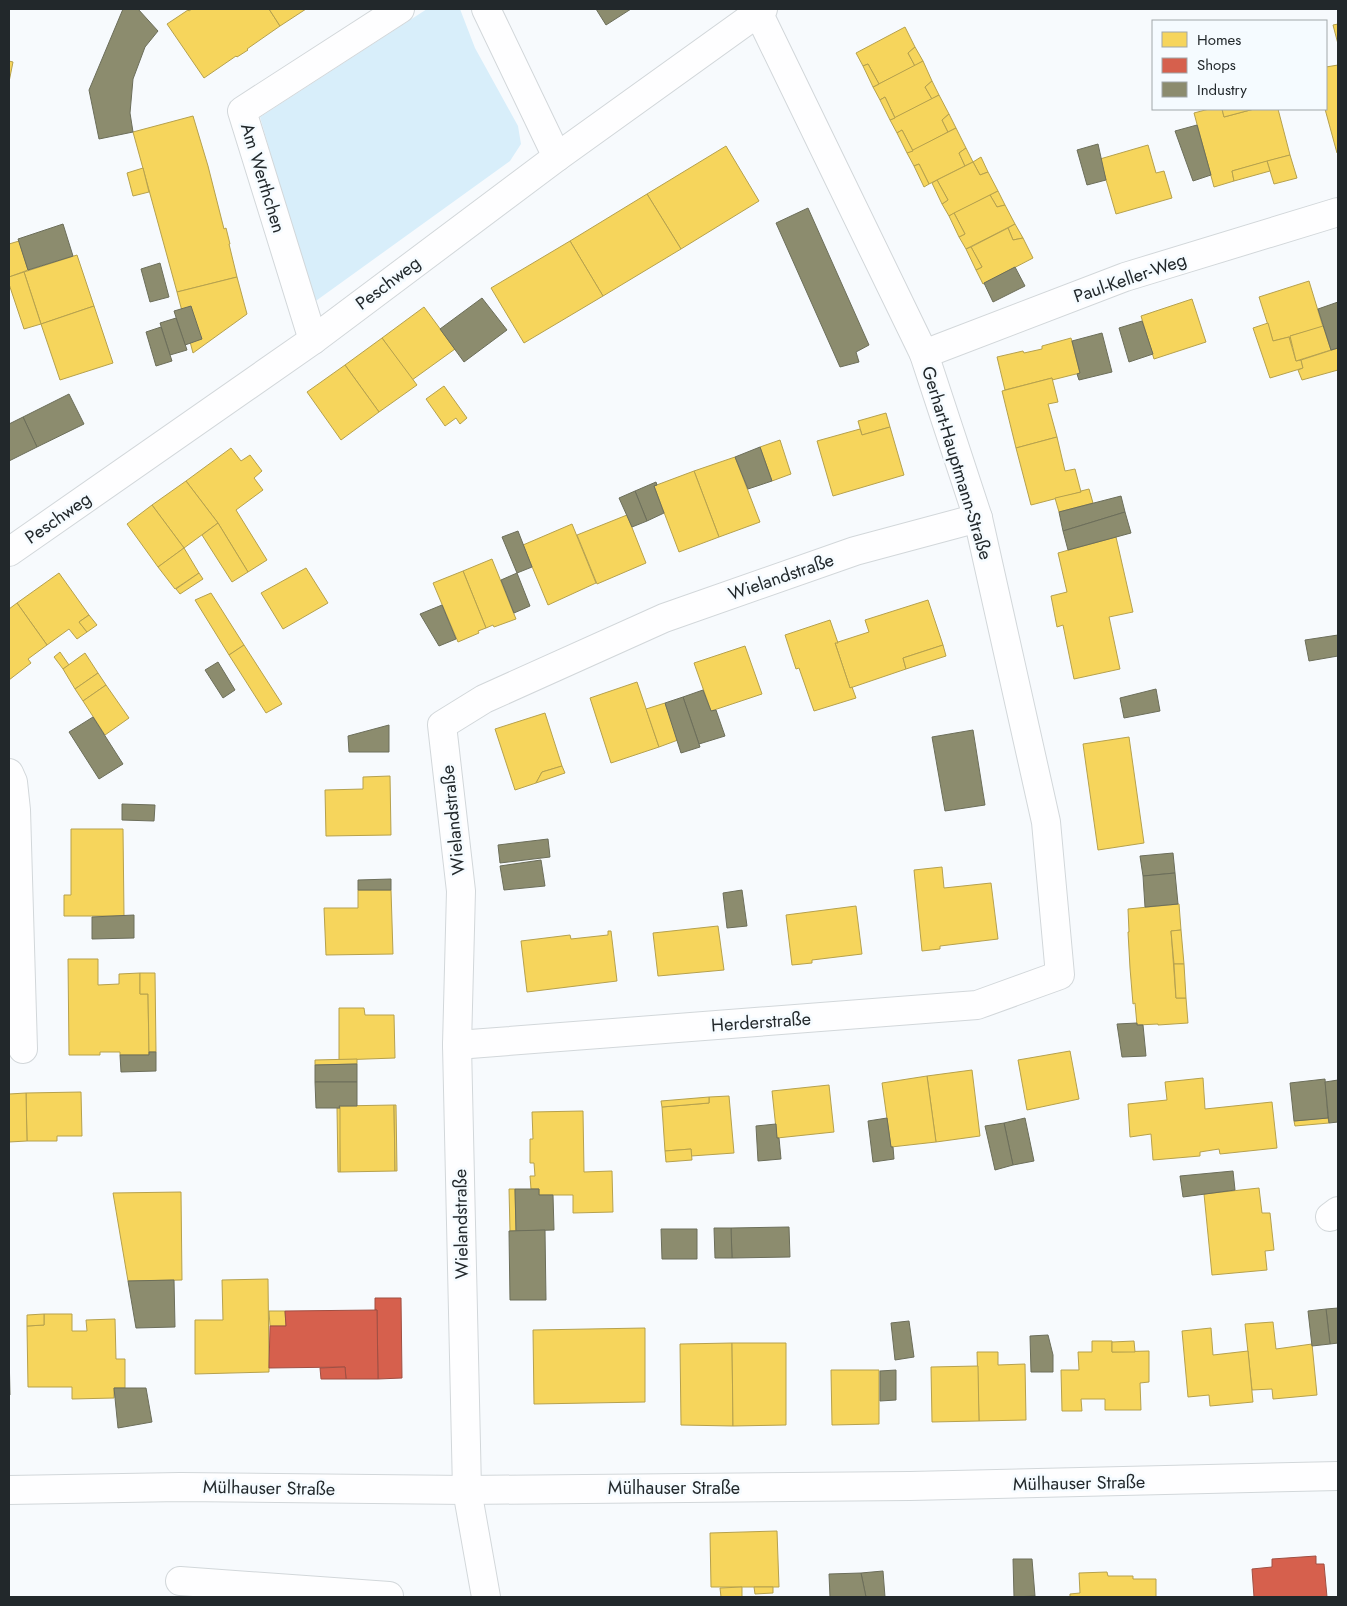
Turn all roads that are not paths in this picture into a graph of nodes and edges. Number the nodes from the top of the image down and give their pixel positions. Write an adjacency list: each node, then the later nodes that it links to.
1 (400, 9): 6 (street, Am Werthchen)
2 (486, 9): 4 (street)
3 (760, 11): 4 (street, Peschweg); 7 (street, Gerhart-Hauptmann-Straße)
4 (557, 157): 6 (street, Peschweg)
5 (1338, 212): 7 (street, Paul-Keller-Weg)
6 (313, 340): 9 (street, Peschweg)
7 (924, 354): 8 (street, Gerhart-Hauptmann-Straße)
8 (978, 518): 11 (street, Gerhart-Hauptmann-Straße); 12 (street, Wielandstraße)
9 (9, 552)
10 (9, 773): 13 (street)
11 (1060, 975): 12 (street, Herderstraße)
12 (458, 1045): 16 (street, Wielandstraße)
13 (23, 1049)
14 (1338, 1476): 16 (street, Mülhauser Straße)
15 (9, 1490): 16 (street, Mülhauser Straße)
16 (467, 1490): 19 (street, Wielandstraße)
17 (180, 1581): 18 (street)
18 (389, 1596)
19 (486, 1597)

